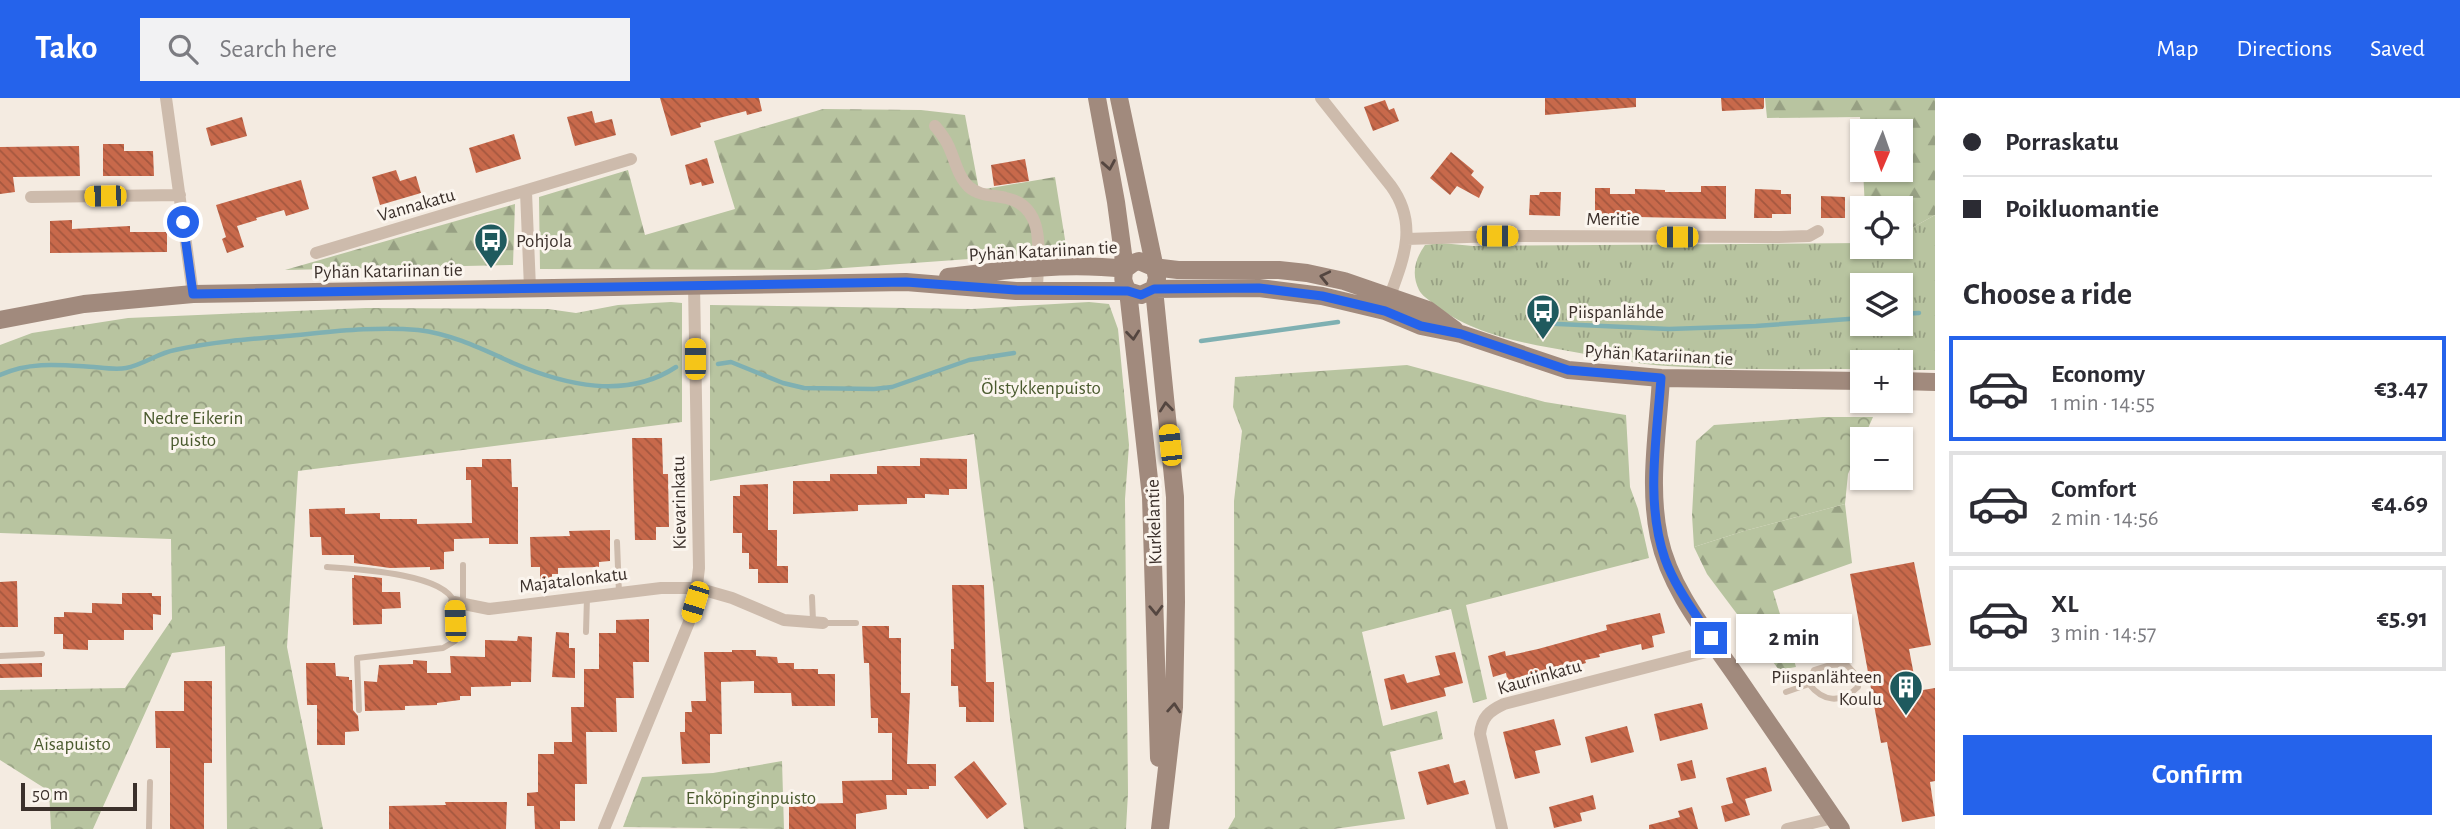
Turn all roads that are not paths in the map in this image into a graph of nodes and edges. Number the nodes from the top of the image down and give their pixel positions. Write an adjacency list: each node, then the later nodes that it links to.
1 (166, 98): 8 (street)
2 (1097, 98): 15 (street, Kurkelantie, one-way to 15)
3 (1119, 98): 13 (street, Kurkelantie)
4 (1321, 98): 11 (street)
5 (935, 125): 14 (street)
6 (631, 159): 7 (street, Vannakatu)
7 (526, 192): 12 (street, Vannakatu); 18 (street)
8 (180, 195): 9 (street); 22 (street)
9 (31, 197)
10 (1818, 231): 11 (street, Meritie)
11 (1407, 239): 23 (street)
12 (316, 253)
13 (1153, 267): 15 (street, Pyhän Katariinan tie); 19 (street, Kurkelantie); 23 (street, Pyhän Katariinan tie, one-way to 13)
14 (1037, 268): 15 (street, Pyhän Katariinan tie); 16 (street, Pyhän Katariinan tie); 20 (street)
15 (1125, 269): 21 (street, Kurkelantie)
16 (906, 282): 17 (street, Pyhän Katariinan tie); 20 (street, Pyhän Katariinan tie)
17 (694, 285): 18 (street, Pyhän Katariinan tie); 32 (street, Kievarinkatu)
18 (530, 288): 22 (street, Pyhän Katariinan tie)
19 (1154, 289): 21 (street, Pyhän Katariinan tie); 23 (street, Pyhän Katariinan tie); 48 (street, Kurkelantie, one-way to 19)
20 (1038, 291): 21 (street, Pyhän Katariinan tie)
21 (1128, 291): 48 (street, Kurkelantie, one-way to 48)
22 (193, 294): 24 (street, Pyhän Katariinan tie)
23 (1388, 304): 25 (street, Pyhän Katariinan tie)
24 (0, 320)
25 (1661, 378): 26 (street, Pyhän Katariinan tie); 40 (street)
26 (1850, 381)
27 (1913, 381): 28 (street)
28 (1935, 382)
29 (617, 542): 33 (lane)
30 (463, 565): 36 (lane)
31 (327, 567): 36 (lane)
32 (697, 587): 33 (street, Majatalonkatu); 37 (street, Majatalonkatu); 50 (street, Kievarinkatu)
33 (619, 593): 34 (street, Majatalonkatu)
34 (587, 597): 36 (street, Majatalonkatu); 39 (lane)
35 (812, 597): 37 (lane)
36 (458, 603): 45 (lane)
37 (818, 623): 38 (lane)
38 (856, 623)
39 (586, 632)
40 (1718, 649): 47 (street); 51 (street, Kauriinkatu)
41 (42, 654): 42 (lane)
42 (0, 656)
43 (1809, 684): 43 (lane); 44 (lane)
44 (1786, 692)
45 (359, 709)
46 (150, 782): 49 (lane)
47 (1837, 823): 52 (street)
48 (1160, 827)
49 (149, 829)
50 (604, 829)
51 (1502, 829)
52 (1787, 829)

